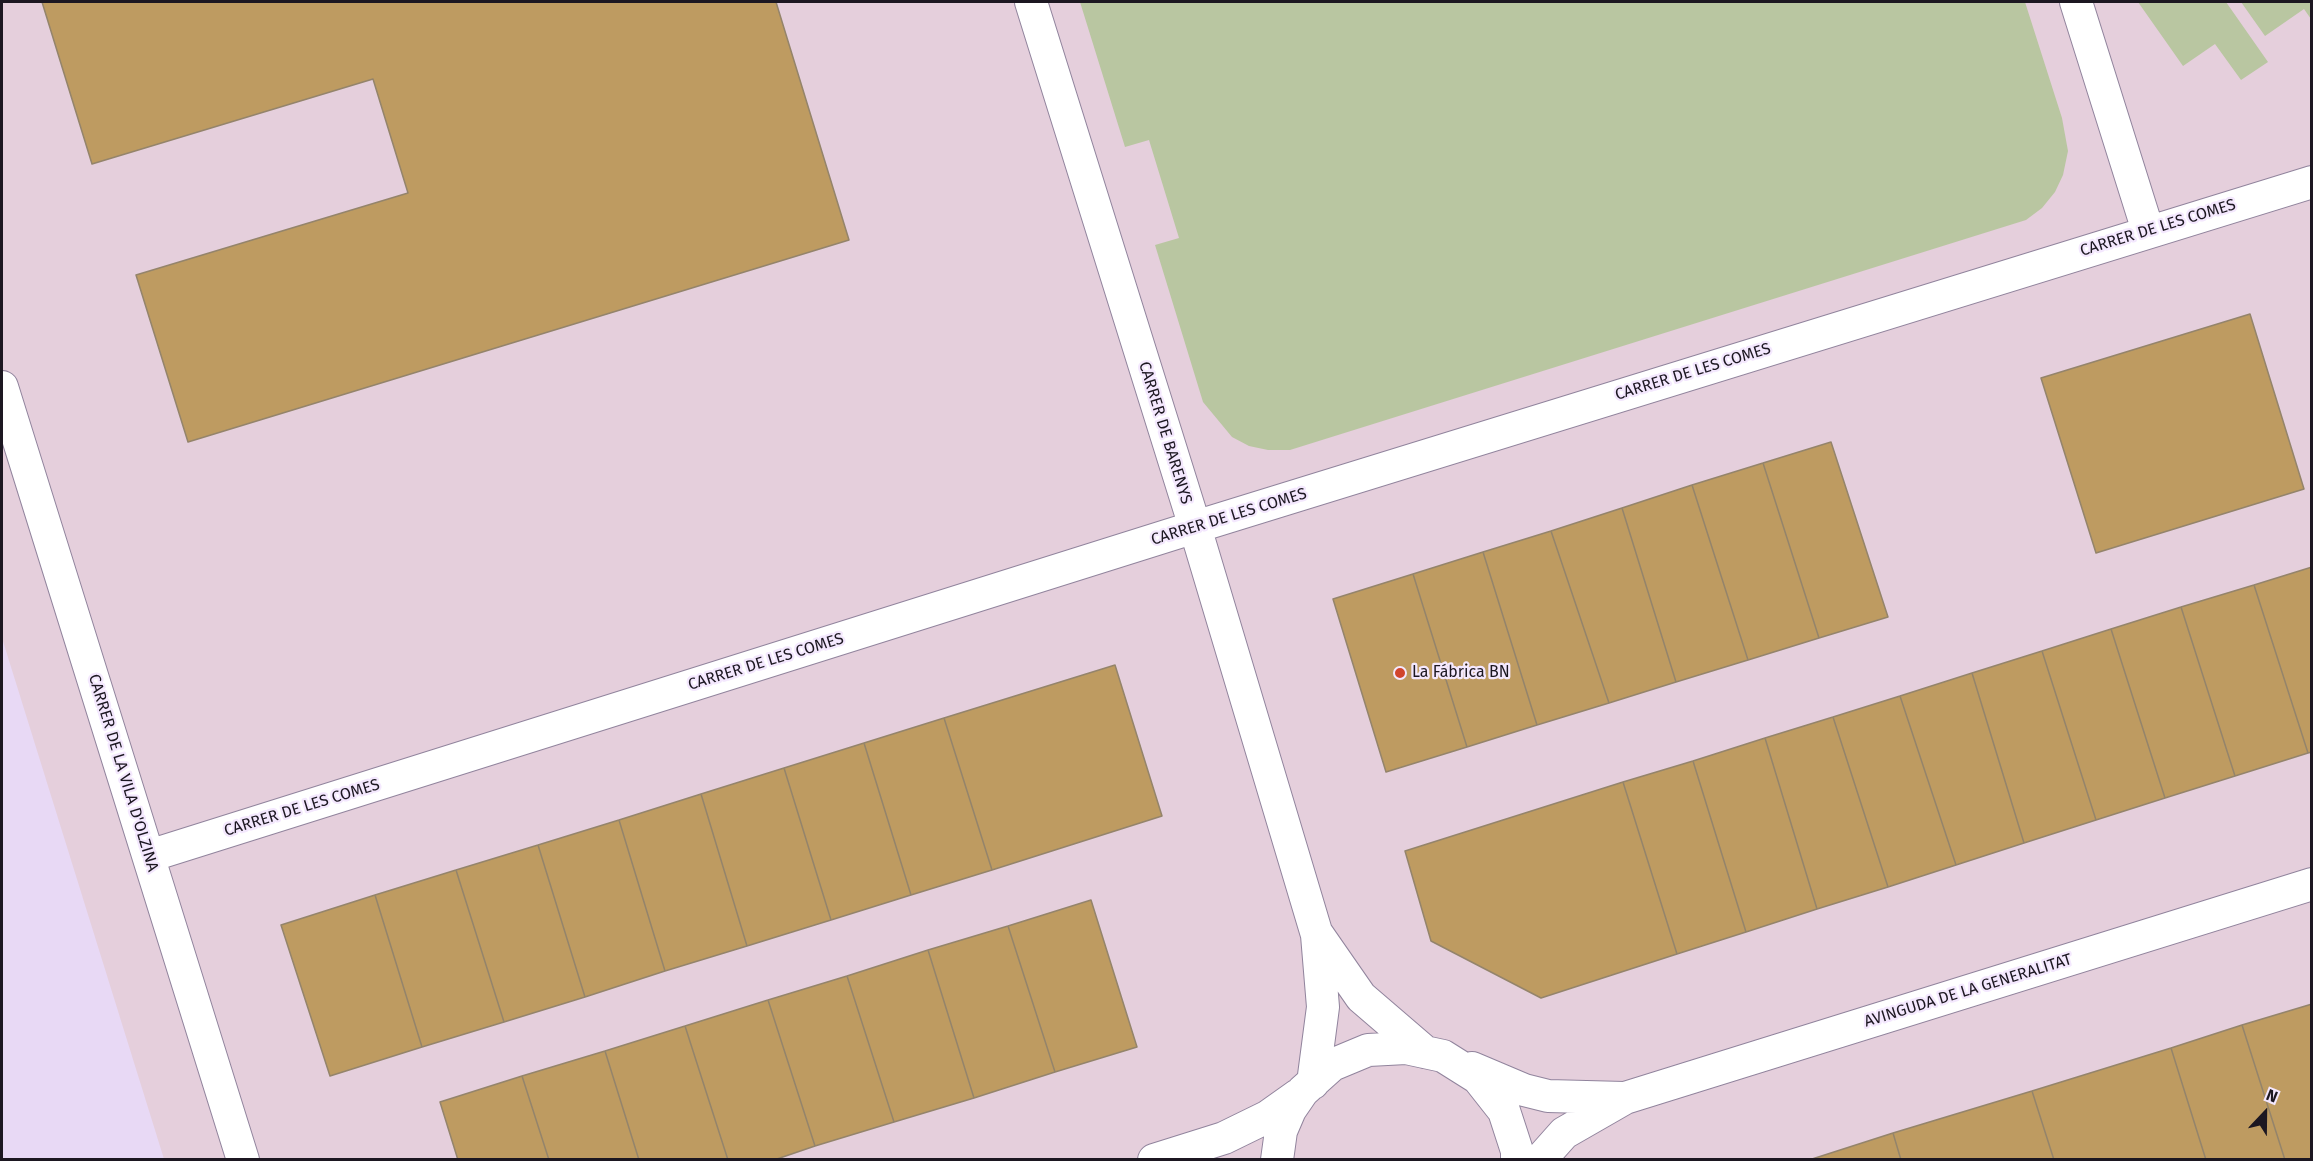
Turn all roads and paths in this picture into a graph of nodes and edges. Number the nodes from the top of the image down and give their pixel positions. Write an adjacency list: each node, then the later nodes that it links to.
1 (1031, 2): 6 (street, CARRER DE BARENYS)
2 (2076, 2): 4 (street)
3 (2312, 182): 4 (street, CARRER DE LES COMES)
4 (2148, 231): 6 (street, CARRER DE LES COMES)
5 (2, 387): 7 (street, CARRER DE LA VILA D'OLZINA)
6 (1195, 527): 7 (street, CARRER DE LES COMES); 9 (street, CARRER DE BARENYS)
7 (149, 856): 14 (street, CARRER DE LA VILA D'OLZINA)
8 (2312, 884): 12 (street, AVINGUDA DE LA GENERALITAT)
9 (1317, 935): 10 (street, CARRER DE BARENYS); 11 (street, CARRER DE BARENYS)
10 (1434, 1054): 11 (street); 12 (street, AVINGUDA DE LA GENERALITAT); 17 (street)
11 (1308, 1087): 13 (street); 15 (street)
12 (1625, 1098): 18 (street, AVINGUDA DE LA GENERALITAT)
13 (1279, 1145): 16 (street)
14 (243, 1160)
15 (1154, 1160)
16 (1256, 1160)
17 (1517, 1160)
18 (1540, 1160)

